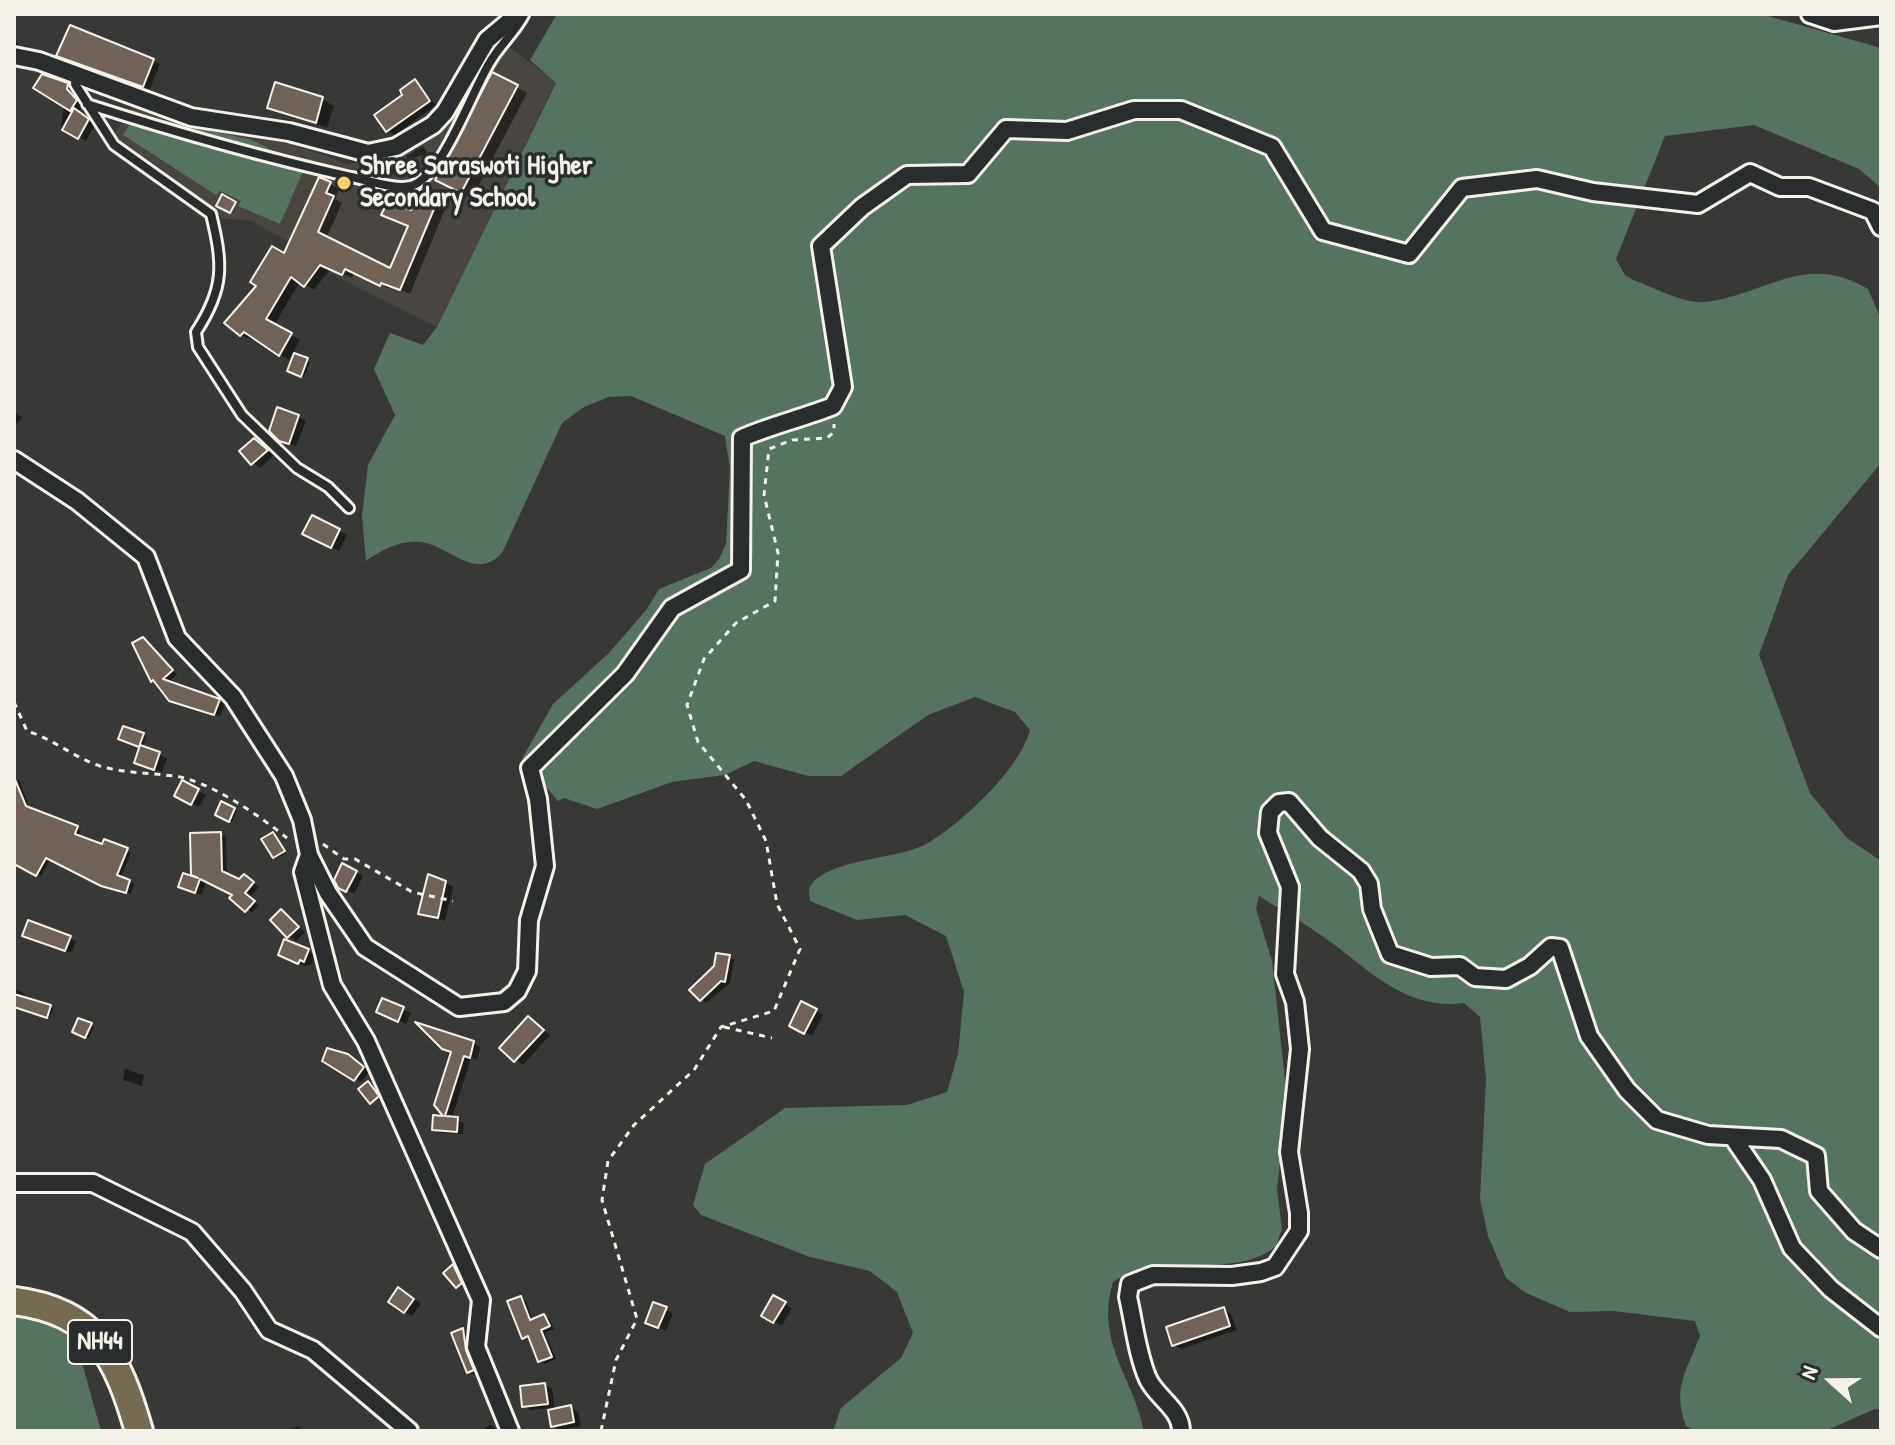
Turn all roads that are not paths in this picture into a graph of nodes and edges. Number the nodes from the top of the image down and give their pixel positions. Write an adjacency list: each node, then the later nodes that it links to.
1 (521, 14): 5 (street); 6 (lane)
2 (1810, 14): 3 (street)
3 (1881, 16)
4 (14, 56): 5 (street)
5 (76, 74): 6 (lane)
6 (87, 104): 9 (lane)
7 (1881, 227): 10 (street)
8 (14, 460): 10 (street)
9 (349, 508)
10 (309, 855): 18 (street)
11 (1734, 1139): 13 (street); 15 (street); 19 (street)
12 (14, 1183): 17 (street)
13 (1881, 1249)
14 (14, 1301): 16 (main road, NH44)
15 (1881, 1328)
16 (139, 1431)
17 (409, 1431)
18 (510, 1431)
19 (1181, 1431)

